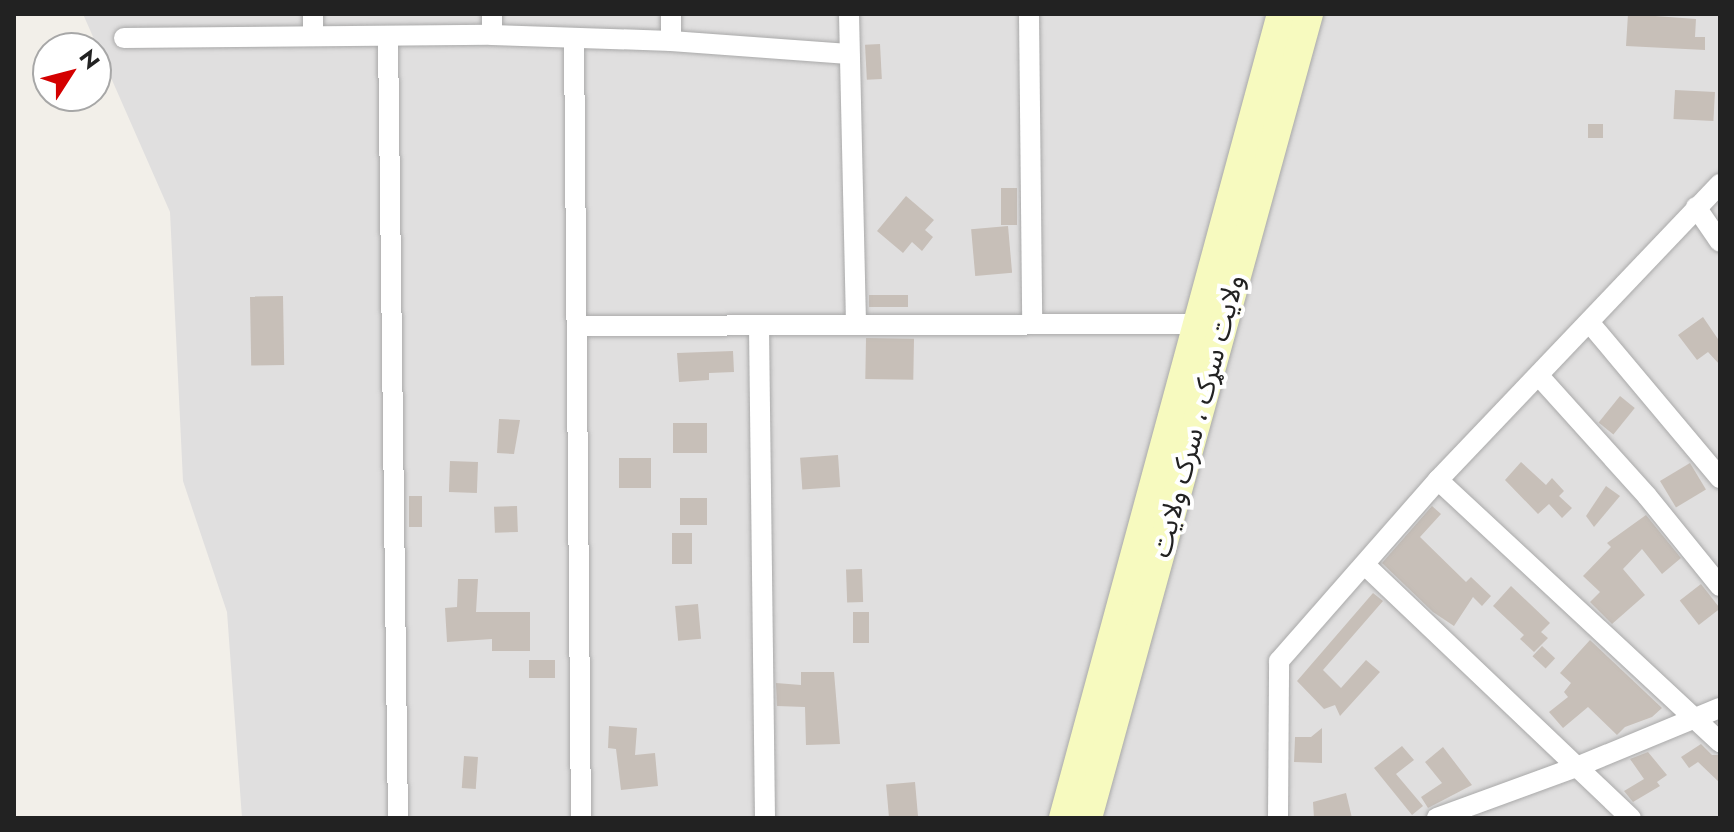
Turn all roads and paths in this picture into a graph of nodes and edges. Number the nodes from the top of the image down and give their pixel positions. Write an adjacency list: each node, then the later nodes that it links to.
1 (313, 14): 8 (street)
2 (671, 14): 12 (street)
3 (849, 14): 13 (street)
4 (1029, 14): 19 (street)
5 (1281, 14): 20 (main road, ولایت سړک ، سرک ولایت)
6 (1309, 14): 37 (main road, ولایت سړک ، سرک ولایت)
7 (492, 24): 9 (street); 11 (street)
8 (313, 36): 9 (street); 10 (street)
9 (388, 37): 33 (street)
10 (124, 38)
11 (574, 38): 12 (street); 21 (street)
12 (671, 41): 13 (street)
13 (849, 54): 18 (street)
14 (1720, 184): 15 (street)
15 (1696, 207): 16 (street); 17 (street)
16 (1720, 242)
17 (1589, 322): 23 (street); 24 (street)
18 (856, 323): 19 (street); 22 (street)
19 (1032, 323): 20 (street)
20 (1196, 324): 36 (main road, ولایت سړک ، سرک ولایت)
21 (578, 326): 22 (street); 34 (street)
22 (759, 327): 35 (street)
23 (1539, 376): 25 (street); 27 (street)
24 (1720, 478)
25 (1438, 480): 26 (street); 29 (street)
26 (1365, 565): 31 (street); 38 (street)
27 (1720, 586)
28 (1720, 708): 29 (street)
29 (1695, 718): 30 (street); 31 (street)
30 (1720, 742)
31 (1579, 766): 32 (street); 39 (street)
32 (1444, 817)
33 (398, 818)
34 (581, 818)
35 (765, 818)
36 (1063, 818)
37 (1088, 818)
38 (1278, 818)
39 (1631, 818)

